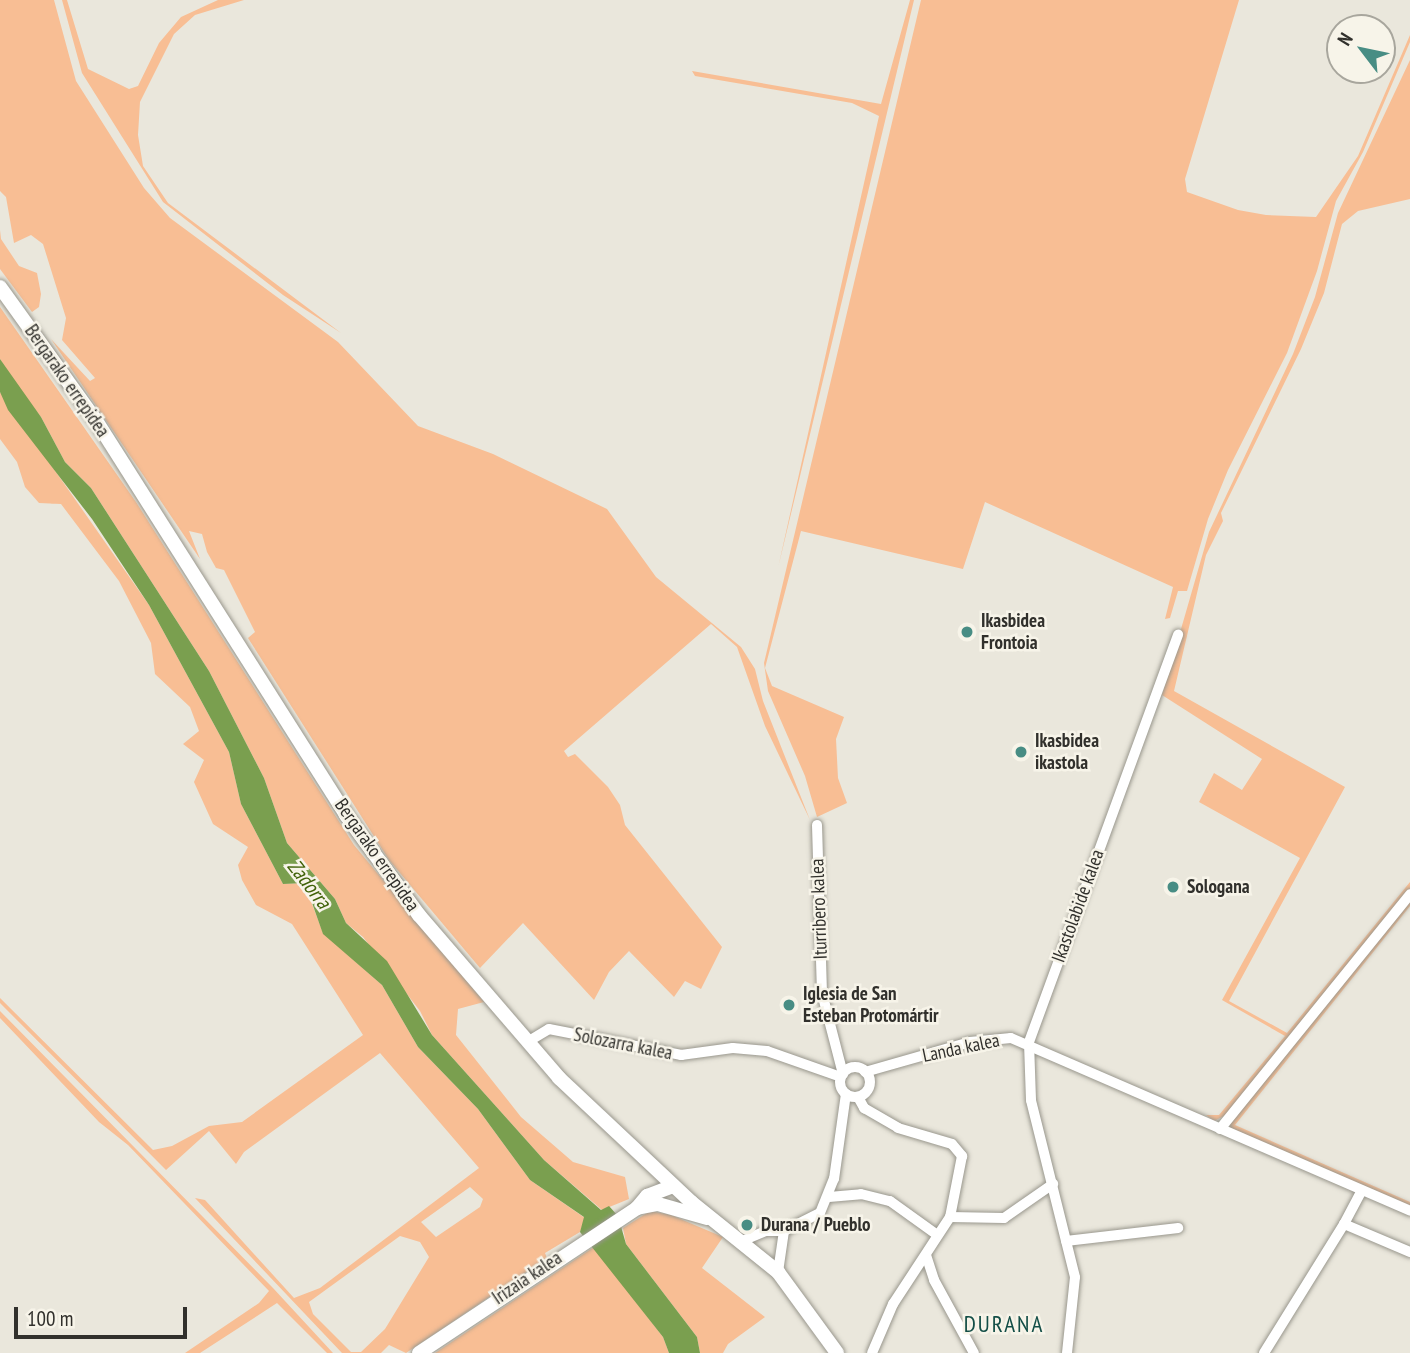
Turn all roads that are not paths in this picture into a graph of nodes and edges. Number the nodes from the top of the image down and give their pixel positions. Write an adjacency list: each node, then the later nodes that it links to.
1 (0, 287): 5 (street, Bergarako errepidea)
2 (1178, 634): 6 (street, Ikastolabide kalea)
3 (817, 825): 8 (street, Iturribero kalea)
4 (1410, 894): 10 (street)
5 (529, 1041): 8 (street, Solozarra kalea); 11 (street, Bergarako errepidea)
6 (1029, 1042): 7 (street, Landa kalea); 10 (street, Landa kalea); 12 (street, Ikastolabide kalea)
7 (865, 1072): 8 (street, Landa kalea); 9 (street)
8 (842, 1075): 9 (street, Iturribero kalea)
9 (852, 1095): 15 (street); 18 (street)
10 (1220, 1129): 14 (street, Landa kalea)
11 (648, 1162): 13 (street, Bergarako errepidea); 16 (street)
12 (1054, 1184): 18 (street); 25 (street, Ikastolabide kalea)
13 (673, 1186): 16 (street, Irizaia kalea); 19 (street, Bergarako errepidea)
14 (1362, 1191): 17 (street, Landa kalea); 20 (street)
15 (829, 1197): 22 (street); 23 (street)
16 (655, 1198): 19 (street); 29 (street, Irizaia kalea)
17 (1410, 1211)
18 (950, 1217): 23 (street)
19 (712, 1219): 24 (street, Bergarako errepidea)
20 (1344, 1224): 26 (street); 34 (street)
21 (1178, 1227): 25 (street)
22 (784, 1231): 24 (street); 28 (street)
23 (936, 1234): 27 (street)
24 (742, 1241): 28 (street, Bergarako errepidea)
25 (1066, 1241): 33 (street, Ikastolabide kalea)
26 (1410, 1252)
27 (926, 1255): 31 (street); 32 (street)
28 (778, 1272): 30 (street, Bergarako errepidea)
29 (419, 1353)
30 (838, 1353)
31 (872, 1353)
32 (974, 1353)
33 (1068, 1353)
34 (1264, 1353)

